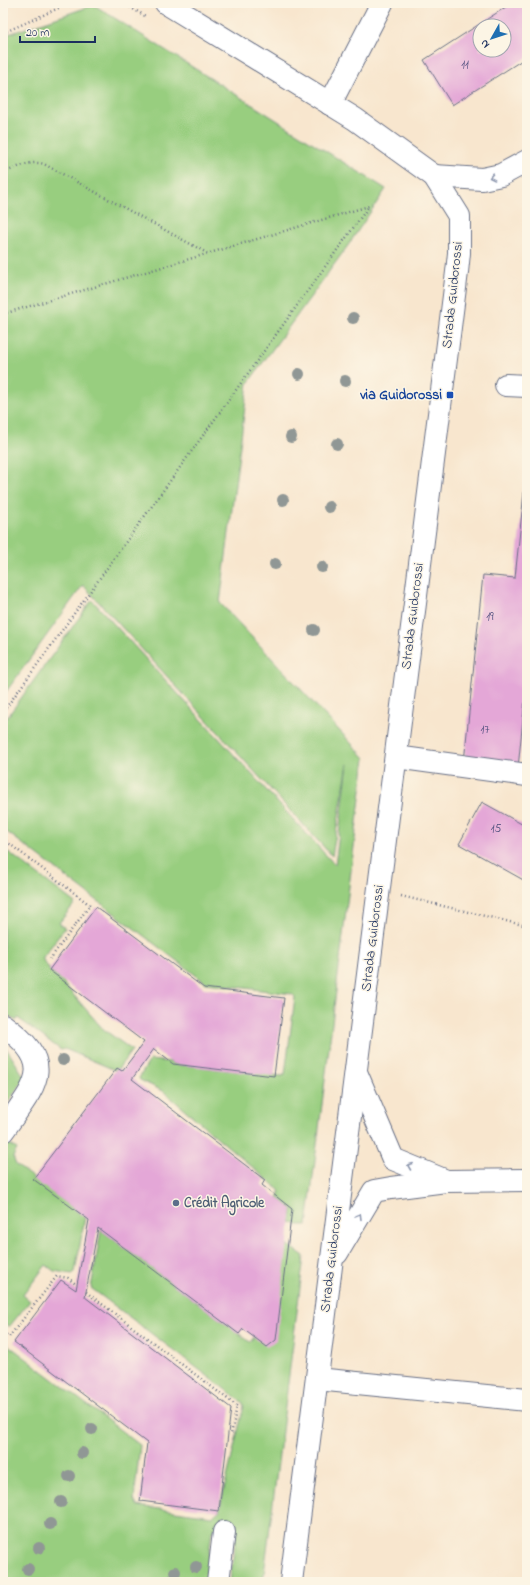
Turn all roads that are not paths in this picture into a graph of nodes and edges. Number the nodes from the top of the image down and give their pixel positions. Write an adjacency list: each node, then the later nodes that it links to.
1 (166, 3): 3 (street, Strada Guidorossi)
2 (382, 3): 3 (street)
3 (330, 104): 5 (street, Strada Guidorossi)
4 (527, 161): 5 (street, one-way to 5)
5 (434, 176): 6 (street, Strada Guidorossi)
6 (396, 757): 7 (street); 9 (street, Strada Guidorossi)
7 (527, 775)
8 (3, 1025): 10 (street)
9 (356, 1071): 11 (street, one-way to 9); 13 (street, Strada Guidorossi)
10 (3, 1131)
11 (446, 1180): 12 (street); 13 (street, one-way to 11)
12 (527, 1180)
13 (332, 1261): 14 (street, Strada Guidorossi)
14 (317, 1380): 15 (street); 17 (street, Strada Guidorossi)
15 (527, 1400)
16 (224, 1532): 18 (street)
17 (296, 1544): 19 (street, Strada Guidorossi); 20 (street)
18 (218, 1582)
19 (291, 1582)
20 (308, 1582)

